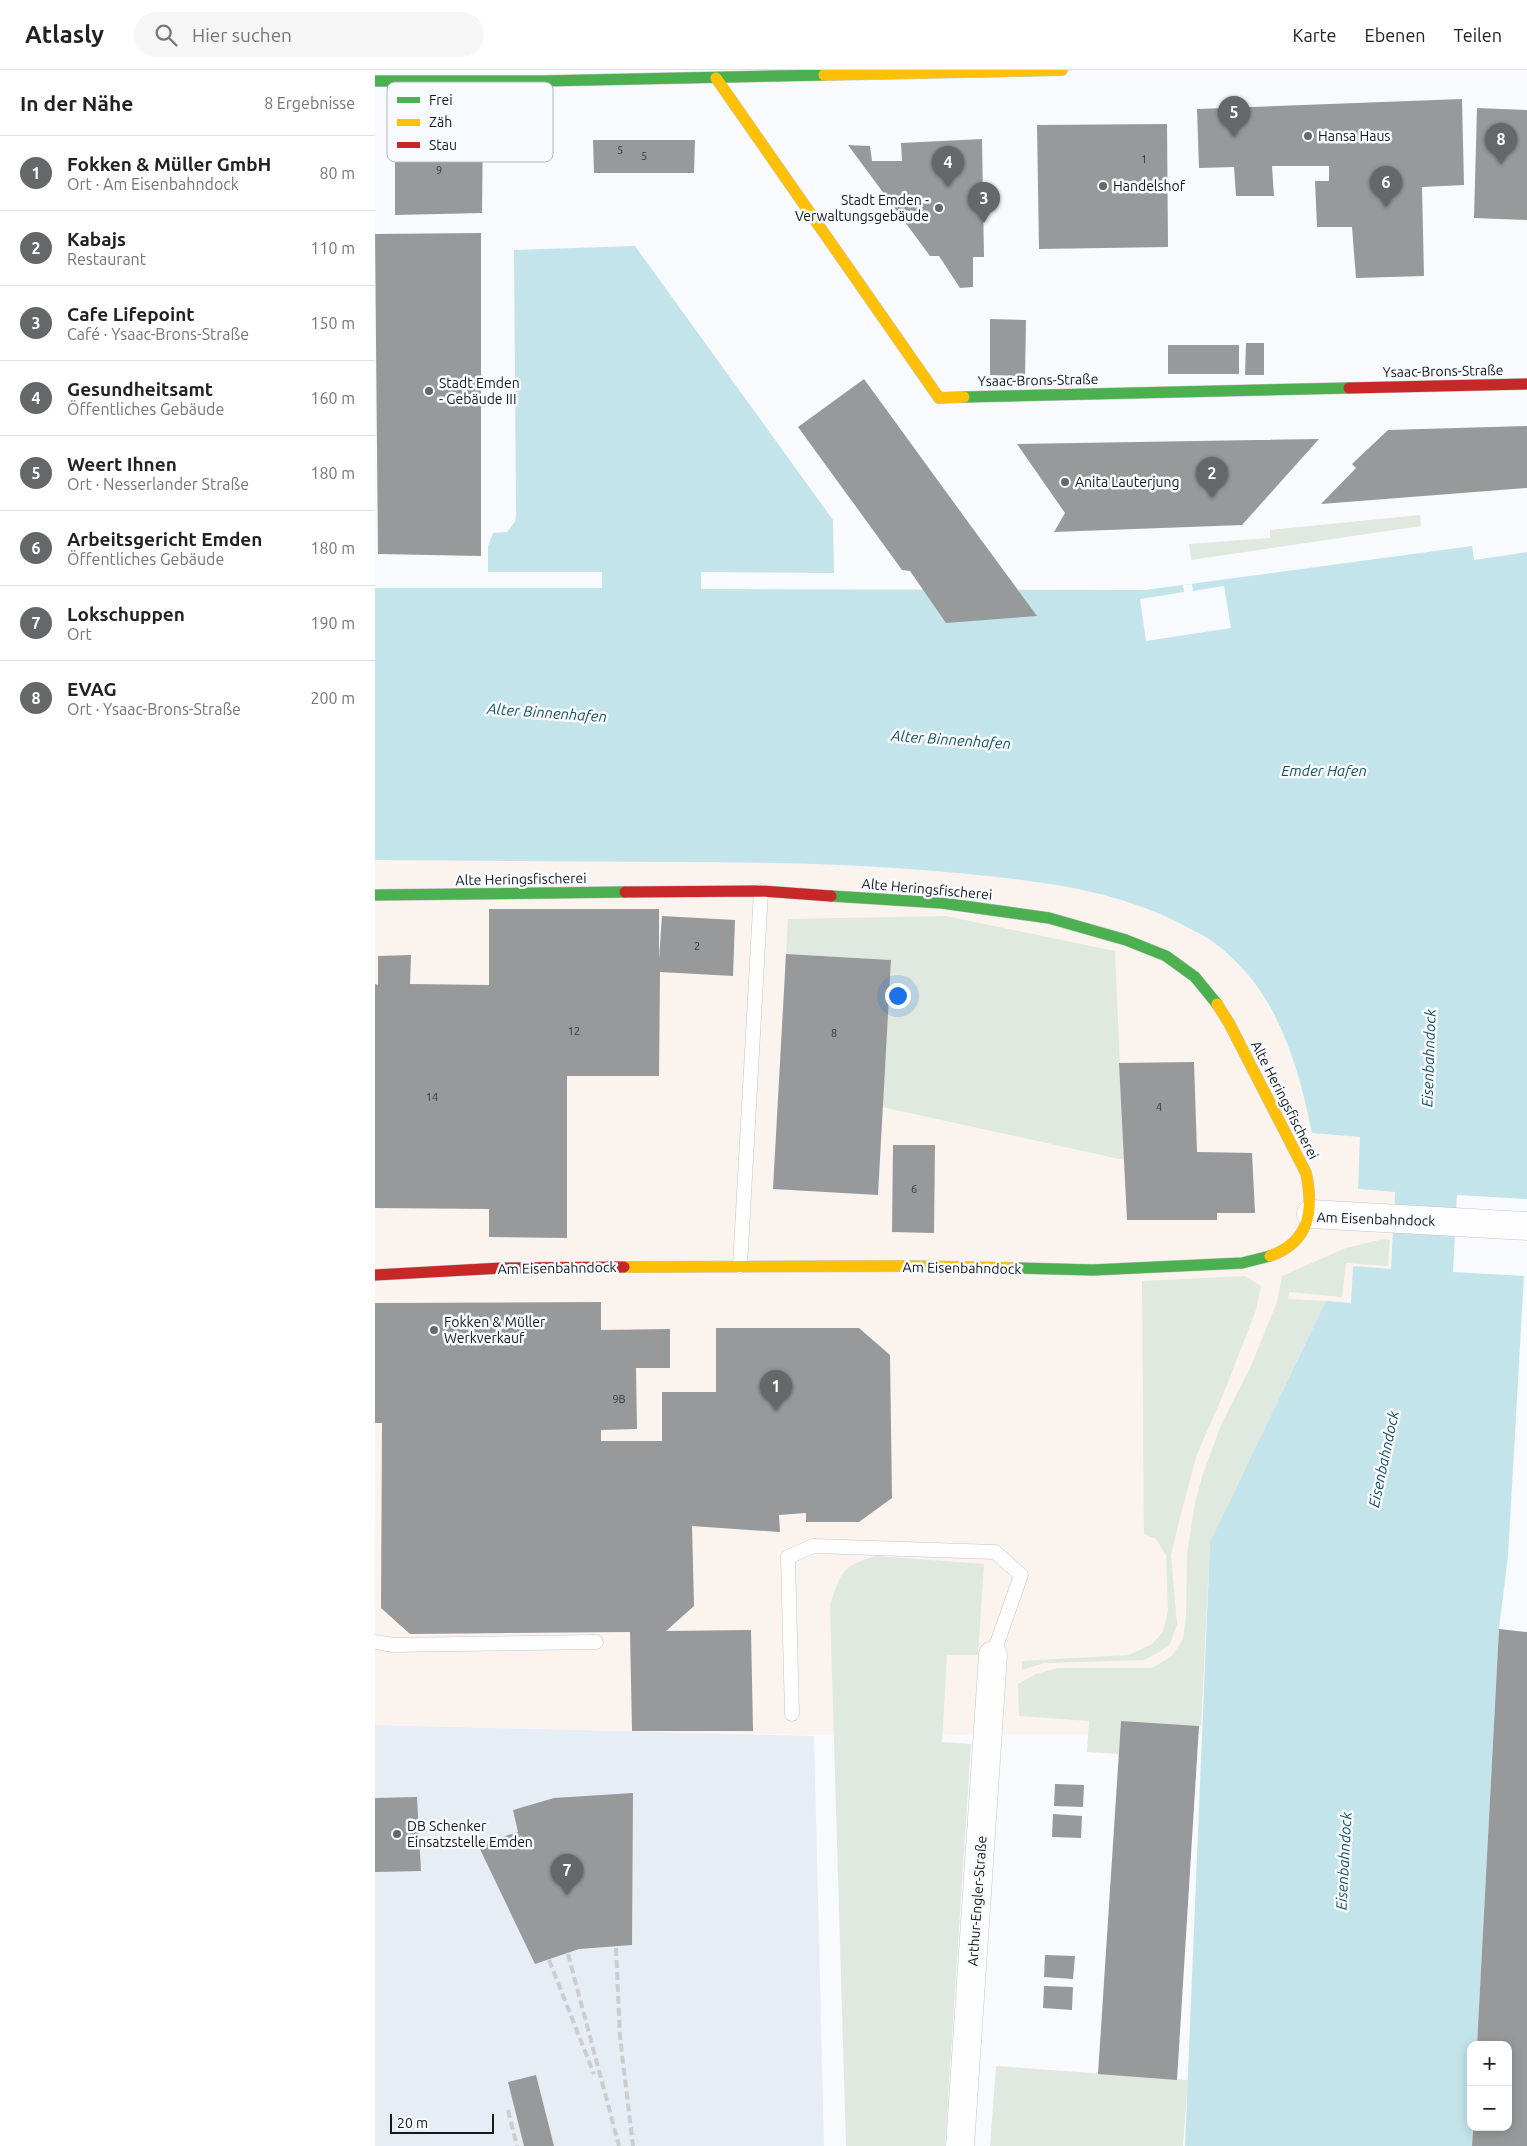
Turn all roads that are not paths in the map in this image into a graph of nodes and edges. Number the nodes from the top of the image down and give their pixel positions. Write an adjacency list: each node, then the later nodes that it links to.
1 (1062, 70): 2 (street)
2 (716, 78): 3 (street); 4 (street, Ysaac-Brons-Straße)
3 (375, 81)
4 (1527, 384)
5 (761, 891): 6 (street, Alte Heringsfischerei); 7 (street, Alte Heringsfischerei); 9 (lane)
6 (375, 895)
7 (1311, 1214): 8 (street, Am Eisenbahndock); 9 (street, Am Eisenbahndock)
8 (1527, 1226)
9 (740, 1266): 10 (street, Am Eisenbahndock)
10 (375, 1275)
11 (375, 1642): 12 (lane)
12 (596, 1642)
13 (993, 1655): 14 (lane); 15 (street, Arthur-Engler-Straße)
14 (792, 1714)
15 (960, 2146)

